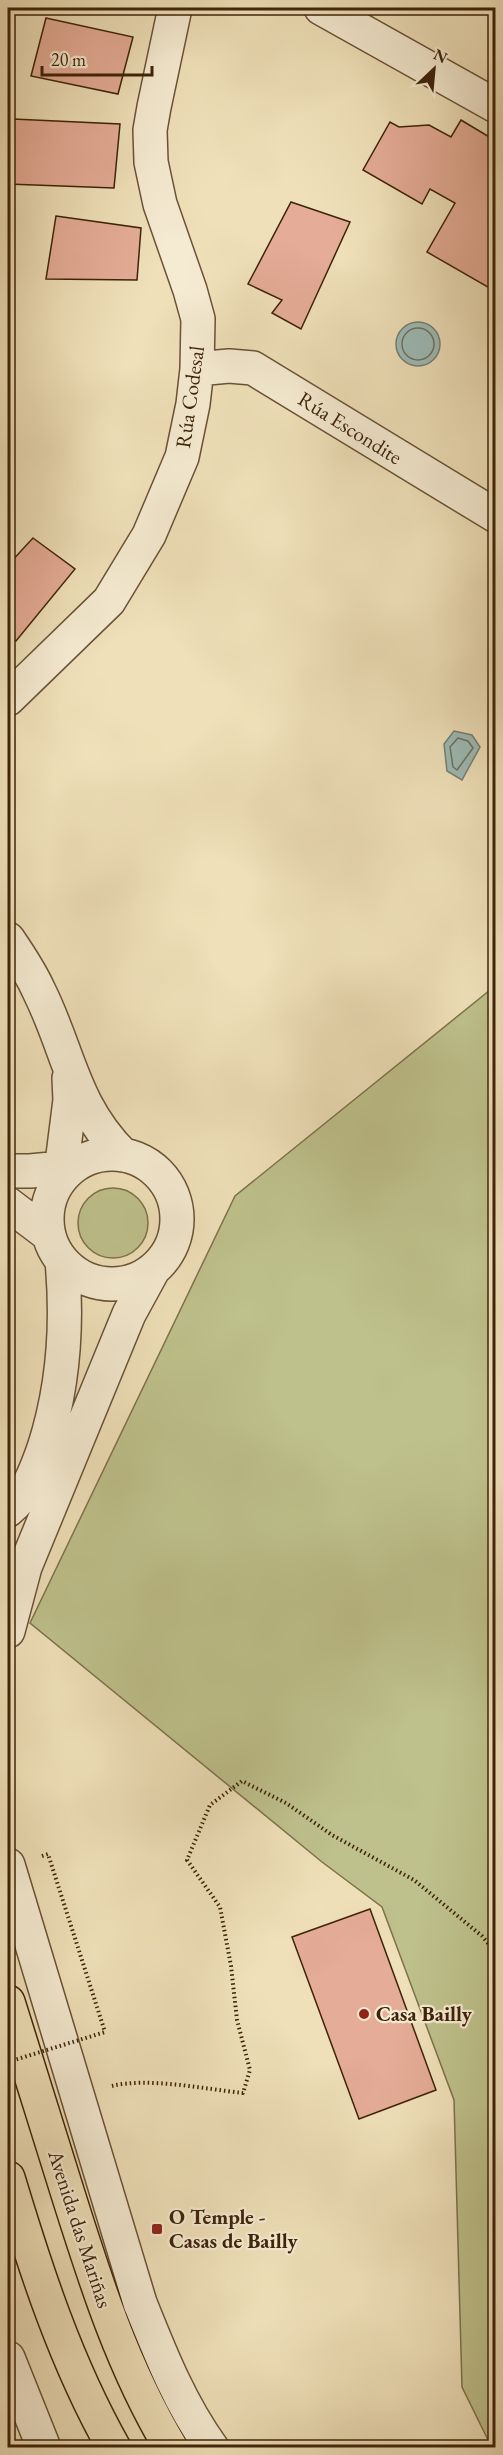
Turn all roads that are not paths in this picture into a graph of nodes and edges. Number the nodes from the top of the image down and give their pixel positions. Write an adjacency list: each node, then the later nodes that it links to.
1 (175, 8): 4 (street, Rúa Codesal)
2 (321, 8): 3 (street)
3 (495, 106)
4 (197, 369): 5 (street, Rúa Escondite); 6 (street, Rúa Codesal)
5 (495, 516)
6 (8, 699)
7 (8, 939): 8 (street)
8 (69, 1067): 9 (street); 11 (street)
9 (123, 1155): 11 (street); 14 (street)
10 (8, 1171): 11 (street)
11 (65, 1171): 13 (street)
12 (8, 1204): 13 (street)
13 (55, 1248): 14 (street); 15 (street)
14 (153, 1270): 16 (street)
15 (8, 1510)
16 (8, 1631)
17 (8, 1865): 24 (street)
18 (8, 2002): 23 (highway, Avenida das Mariñas)
19 (8, 2178): 22 (highway)
20 (8, 2358): 21 (street)
21 (44, 2448)
22 (114, 2448)
23 (171, 2448)
24 (212, 2448)

